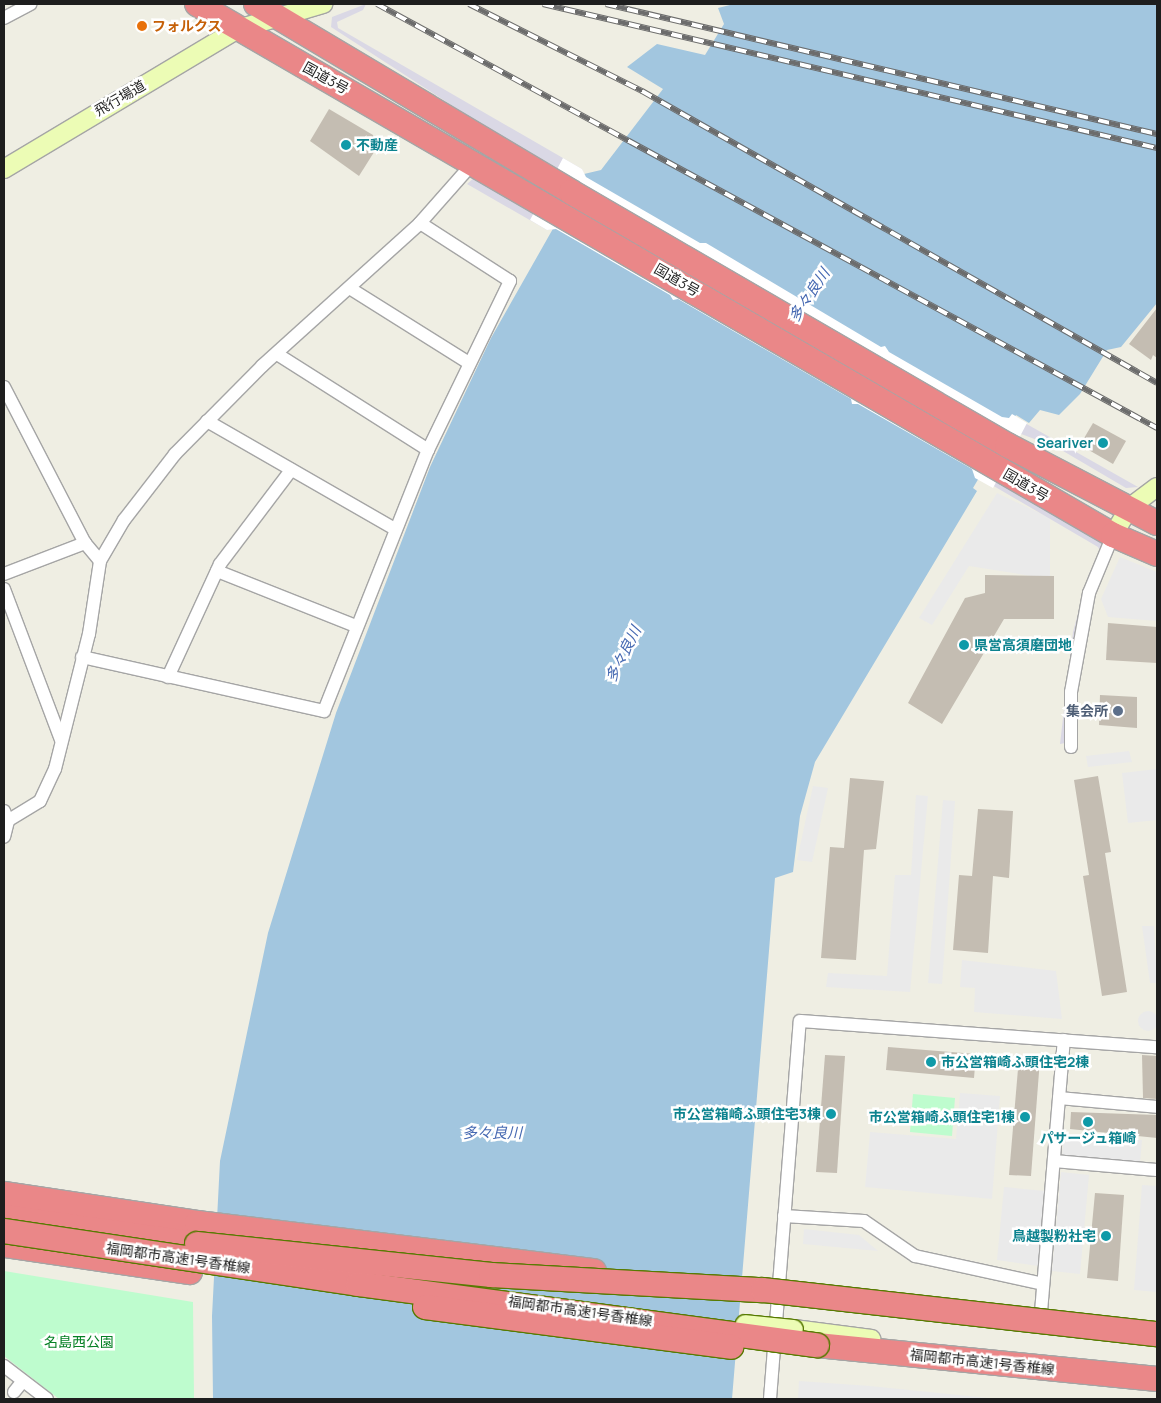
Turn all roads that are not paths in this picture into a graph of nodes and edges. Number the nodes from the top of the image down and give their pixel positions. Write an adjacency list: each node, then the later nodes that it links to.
1 (30, 4): 6 (street)
2 (197, 4): 7 (highway, 国道3号)
3 (256, 4): 5 (highway, 国道3号)
4 (323, 4): 5 (street, 飛行場道)
5 (279, 17): 7 (street, 飛行場道); 10 (highway, 国道3号)
6 (4, 18)
7 (238, 29): 8 (highway, 国道3号); 9 (street, 飛行場道)
8 (474, 162): 10 (highway, 国道3号); 11 (street)
9 (4, 169)
10 (563, 201): 20 (highway, 国道3号); 23 (highway, 国道3号)
11 (420, 224): 12 (street); 14 (street)
12 (351, 289): 13 (street); 14 (street)
13 (276, 354): 16 (street); 17 (street)
14 (469, 363): 17 (street)
15 (4, 387): 24 (street)
16 (207, 421): 18 (street); 26 (street)
17 (428, 450): 22 (street)
18 (291, 470): 22 (street); 27 (street)
19 (1157, 486): 20 (street)
20 (1129, 508): 21 (highway, 国道3号); 23 (street)
21 (1157, 523)
22 (395, 529): 30 (street)
23 (1113, 535): 25 (highway, 国道3号); 34 (street)
24 (85, 543): 26 (street); 28 (street)
25 (1157, 554)
26 (100, 561): 31 (street)
27 (217, 571): 30 (street); 32 (street)
28 (4, 574)
29 (4, 589): 33 (street)
30 (356, 626): 32 (street)
31 (82, 657): 32 (street); 33 (street)
32 (168, 677)
33 (61, 740): 35 (street)
34 (1072, 747)
35 (5, 818): 36 (street)
36 (4, 837)
37 (1064, 1040): 38 (street); 39 (street); 45 (street)
38 (1157, 1047)
39 (1060, 1098): 40 (street); 41 (street)
40 (1157, 1107)
41 (1054, 1161): 42 (street); 52 (street)
42 (1157, 1170)
43 (4, 1194): 47 (highway)
44 (4, 1200): 47 (street)
45 (784, 1216): 52 (street); 64 (street)
46 (4, 1217): 53 (highway, 福岡都市高速1号香椎線, bridge)
47 (196, 1229): 53 (highway, bridge); 54 (street, bridge)
48 (4, 1231): 57 (highway, 福岡都市高速1号香椎線, bridge)
49 (4, 1236): 51 (street)
50 (4, 1245): 51 (highway)
51 (192, 1263): 57 (highway, bridge); 59 (street, bridge)
52 (1043, 1284): 54 (street)
53 (762, 1290): 55 (highway, 福岡都市高速1号香椎線, bridge)
54 (1040, 1330): 56 (street)
55 (1157, 1334)
56 (1157, 1342)
57 (818, 1345): 60 (highway, 福岡都市高速1号香椎線)
58 (4, 1366): 61 (street)
59 (1157, 1368)
60 (1157, 1380)
61 (22, 1381): 62 (street); 63 (street)
62 (14, 1392)
63 (47, 1399)
64 (770, 1399)

